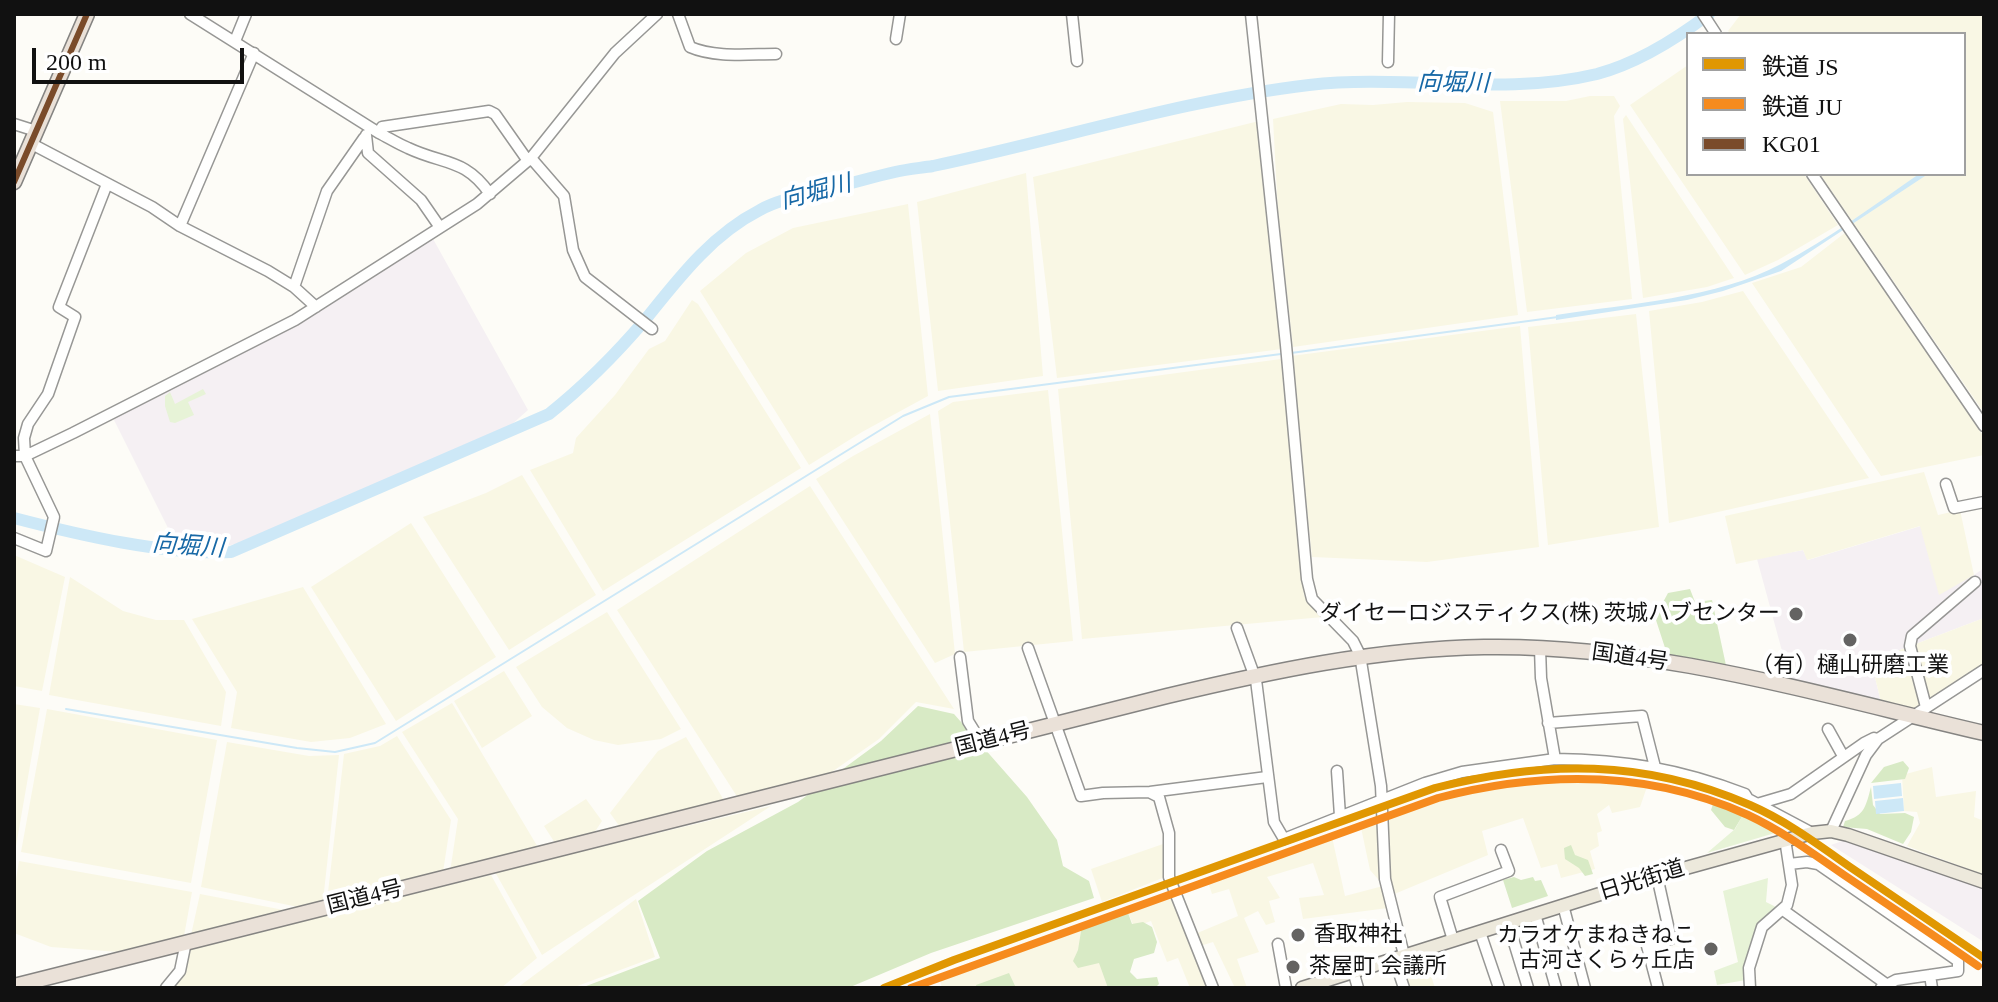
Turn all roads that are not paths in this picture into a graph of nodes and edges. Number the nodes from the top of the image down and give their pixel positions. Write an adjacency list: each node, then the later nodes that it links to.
1 (87, 14): 18 (highway)
2 (190, 14): 11 (street)
3 (246, 14): 11 (street)
4 (657, 14): 20 (street)
5 (678, 14): 13 (street)
6 (900, 14): 10 (street)
7 (1072, 14): 14 (street)
8 (1251, 14): 39 (street)
9 (1389, 14): 15 (street)
10 (896, 39)
11 (235, 41): 12 (street)
12 (254, 53): 17 (street); 25 (street)
13 (776, 54)
14 (1077, 61)
15 (1388, 62)
16 (14, 124): 18 (street)
17 (375, 130): 19 (street); 20 (street); 24 (street)
18 (33, 137): 22 (highway); 23 (street)
19 (364, 138): 26 (street); 27 (street)
20 (530, 160): 24 (street); 29 (street)
21 (1813, 176): 30 (street)
22 (14, 182)
23 (107, 184): 25 (street); 31 (street)
24 (490, 194): 26 (street)
25 (180, 226): 27 (street)
26 (439, 226): 28 (street)
27 (294, 287): 28 (street)
28 (316, 307): 31 (street)
29 (651, 327)
30 (1984, 426)
31 (19, 456): 34 (street)
32 (1946, 484): 33 (street)
33 (1983, 506)
34 (14, 538)
35 (1975, 582): 43 (street)
36 (1237, 628): 42 (street)
37 (1028, 648): 46 (street)
38 (1540, 648): 39 (highway, 国道4号); 44 (highway, 国道4号); 45 (street)
39 (1360, 655): 42 (highway, 国道4号); 57 (street)
40 (960, 657): 50 (street)
41 (1984, 670): 43 (street)
42 (1254, 675): 46 (highway, 国道4号); 55 (street)
43 (1926, 707): 44 (street)
44 (1911, 716): 48 (highway, 国道4号); 49 (street)
45 (1548, 723): 52 (street); 53 (street)
46 (1055, 724): 50 (highway, 国道4号); 56 (street)
47 (1828, 729): 51 (street)
48 (1984, 733)
49 (1878, 739): 51 (street); 60 (street)
50 (981, 742): 73 (highway, 国道4号)
51 (1843, 756): 58 (street)
52 (1555, 759): 53 (street); 57 (street)
53 (1655, 767): 58 (street)
54 (1337, 771): 59 (street)
55 (1267, 777): 56 (street); 59 (street)
56 (1150, 792): 81 (street)
57 (1382, 801): 59 (street); 75 (street)
58 (1757, 804): 61 (street)
59 (1340, 816)
60 (1831, 831): 61 (main road, 日光街道); 66 (main road, 日光街道)
61 (1812, 833): 62 (main road, 日光街道)
62 (1785, 839): 64 (street); 65 (main road, 日光街道)
63 (1501, 850): 72 (street)
64 (1789, 864): 68 (street); 77 (street)
65 (1657, 876): 67 (main road, 日光街道); 90 (street)
66 (1984, 882)
67 (1563, 905): 69 (main road, 日光街道); 89 (street)
68 (1783, 910): 79 (street); 91 (street)
69 (1535, 914): 70 (main road, 日光街道); 88 (street)
70 (1508, 923): 71 (main road, 日光街道); 87 (street)
71 (1480, 932): 72 (main road, 日光街道); 86 (street)
72 (1453, 940): 75 (main road, 日光街道)
73 (186, 942): 78 (highway, 国道4号); 80 (street)
74 (1278, 944): 82 (street)
75 (1399, 957): 76 (main road, 日光街道); 85 (street)
76 (1353, 971): 83 (main road, 日光街道); 84 (street)
77 (1930, 975): 79 (street); 92 (street)
78 (14, 986)
79 (1883, 986)
80 (166, 988)
81 (1213, 988)
82 (1286, 988)
83 (1302, 988)
84 (1358, 988)
85 (1404, 988)
86 (1499, 988)
87 (1528, 988)
88 (1556, 988)
89 (1585, 988)
90 (1658, 988)
91 (1750, 988)
92 (1932, 988)

